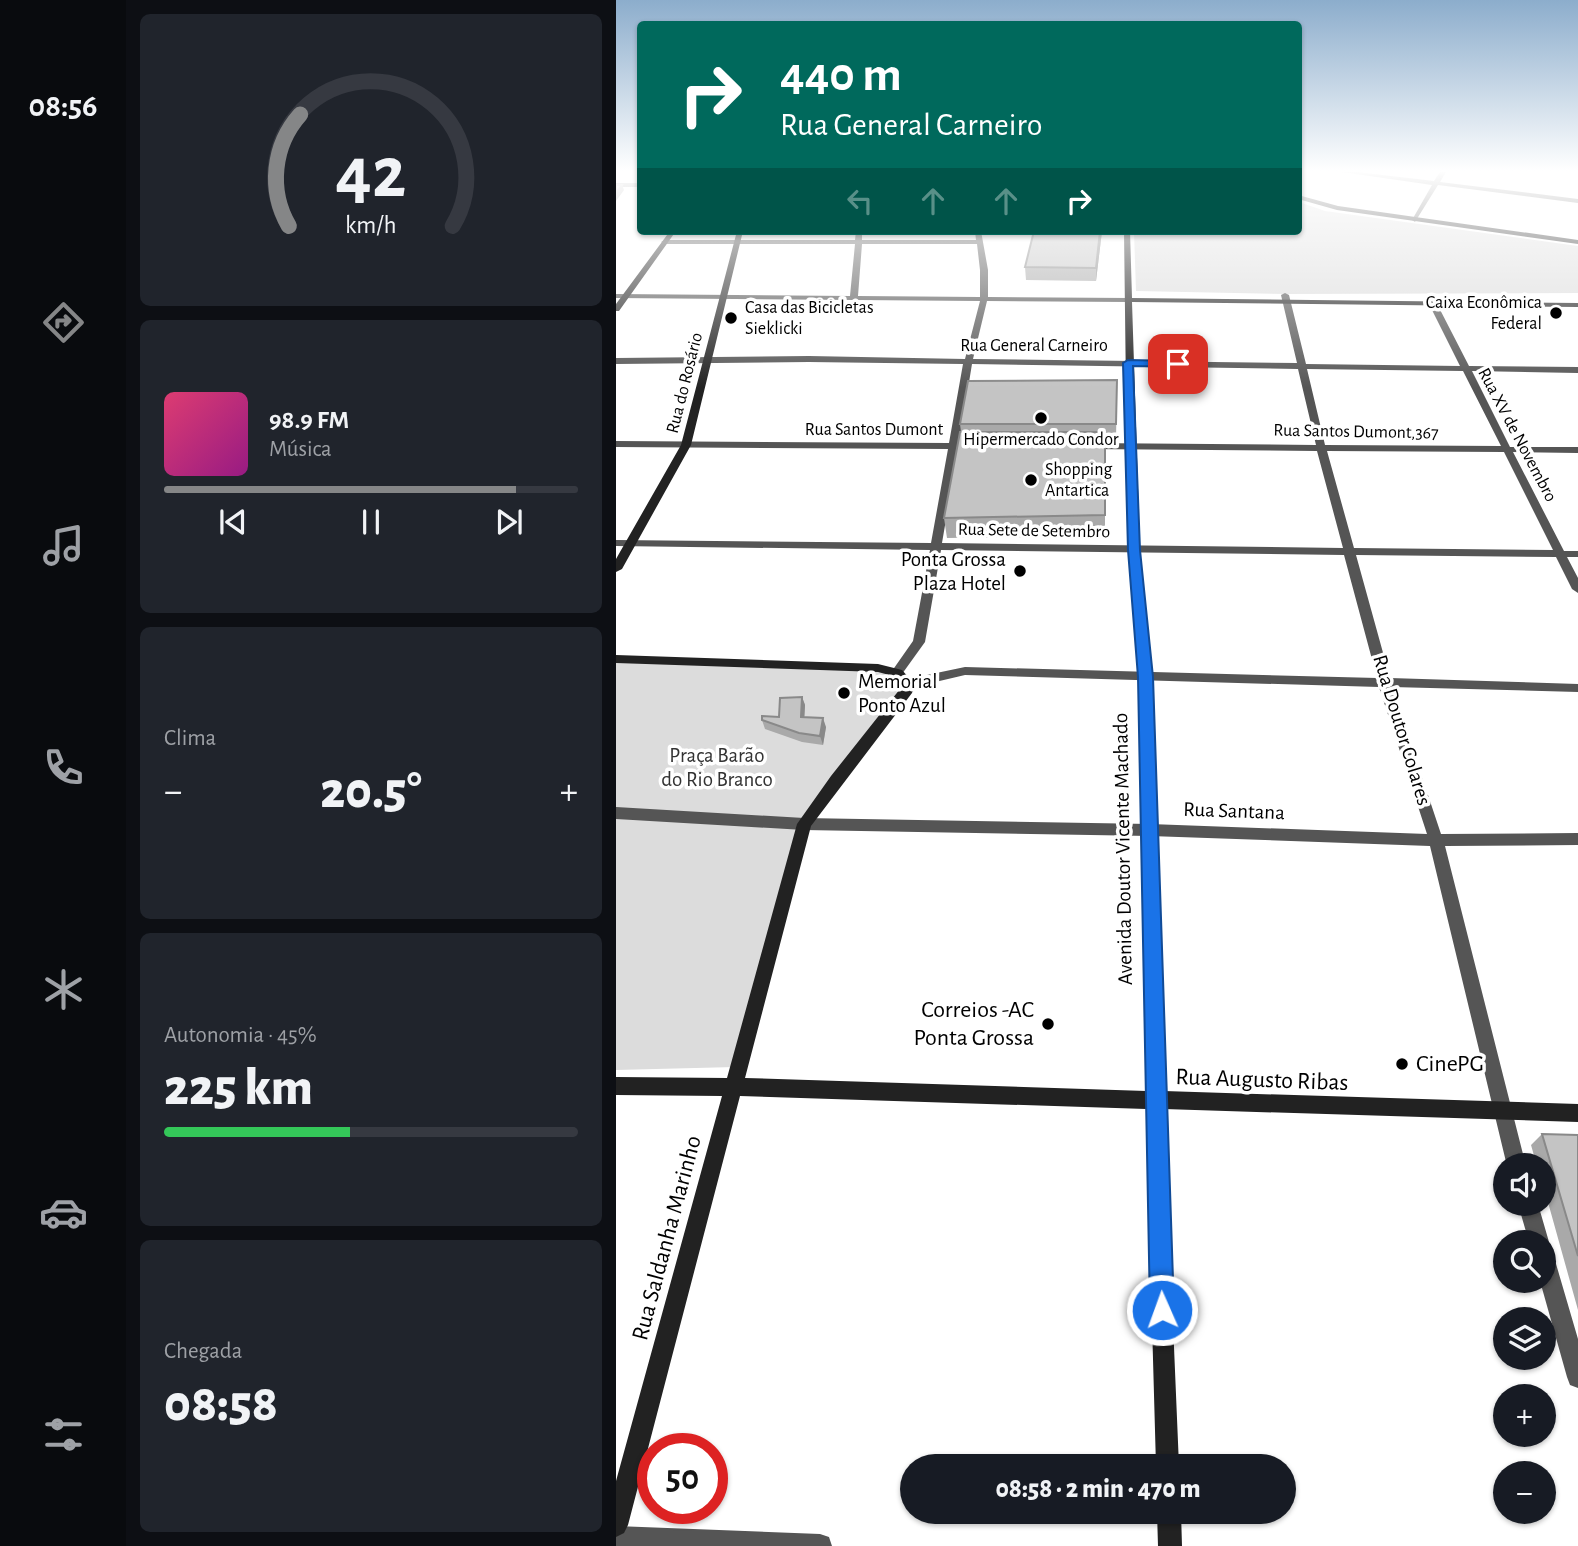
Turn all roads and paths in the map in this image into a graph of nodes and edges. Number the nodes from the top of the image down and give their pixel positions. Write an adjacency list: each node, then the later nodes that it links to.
1 (663, 244): 8 (main road)
2 (735, 244): 10 (main road, Rua do Rosário)
3 (857, 244): 12 (street)
4 (979, 244): 6 (street)
5 (1128, 244): 9 (main road, Avenida Doutor Vicente Machado)
6 (985, 294): 9 (street); 12 (street); 19 (street)
7 (616, 296): 8 (street)
8 (626, 296): 10 (street); 16 (main road)
9 (1130, 296): 13 (main road); 20 (main road, Avenida Doutor Vicente Machado)
10 (722, 297): 12 (street); 17 (main road, Rua do Rosário)
11 (1578, 297): 14 (main road)
12 (854, 298)
13 (1285, 298): 14 (main road); 21 (street, Rua Doutor Colares)
14 (1431, 299): 15 (main road); 22 (street, Rua XV de Novembro)
15 (1578, 305)
16 (616, 309)
17 (709, 360): 18 (street, Rua General Carneiro); 19 (street, Rua General Carneiro); 25 (main road, Rua do Rosário)
18 (616, 361)
19 (968, 362): 20 (street, Rua General Carneiro); 26 (street)
20 (1128, 363): 21 (street, Rua General Carneiro); 29 (main road, Avenida Doutor Vicente Machado)
21 (1302, 366): 22 (street, Rua General Carneiro); 30 (street, Rua Doutor Colares)
22 (1464, 369): 23 (street, Rua General Carneiro); 31 (street, Rua XV de Novembro)
23 (1578, 370)
24 (616, 444): 25 (street, Rua Santos Dumont)
25 (686, 445): 26 (street, Rua Santos Dumont); 34 (main road, Rua do Rosário)
26 (953, 446): 27 (street, Rua Santos Dumont); 35 (street)
27 (981, 446)
28 (1077, 446): 29 (street)
29 (1133, 446): 30 (street, Rua Santos Dumont,367); 36 (main road, Avenida Doutor Vicente Machado)
30 (1321, 447): 31 (street, Rua Santos Dumont,367); 37 (street, Rua Doutor Colares)
31 (1507, 449): 32 (street, Rua Santos Dumont,367); 38 (street, Rua XV de Novembro)
32 (1578, 450)
33 (616, 543): 34 (street, Rua Sete de Setembro)
34 (630, 544): 35 (street, Rua Sete de Setembro); 40 (main road, Rua do Rosário)
35 (934, 548): 36 (street, Rua Sete de Setembro); 43 (street)
36 (1134, 550): 37 (street, Rua Sete de Setembro); 44 (main road, Avenida Doutor Vicente Machado)
37 (1350, 551): 38 (street, Rua Sete de Setembro); 45 (street, Rua Doutor Colares)
38 (1561, 554): 39 (street, Rua Sete de Setembro); 41 (street, Rua XV de Novembro)
39 (1578, 554)
40 (616, 569)
41 (1578, 589)
42 (616, 659): 43 (main road)
43 (898, 671): 47 (main road)
44 (1146, 677): 45 (street); 47 (street); 50 (main road, Avenida Doutor Vicente Machado)
45 (1385, 685): 46 (street); 52 (street, Rua Doutor Colares)
46 (1578, 688)
47 (908, 690): 49 (main road)
48 (616, 813): 49 (street, Rua Santana)
49 (804, 824): 50 (street, Rua Santana); 54 (main road)
50 (1150, 830): 52 (street, Rua Santana); 55 (main road, Avenida Doutor Vicente Machado)
51 (1578, 839): 52 (street, Rua Santana)
52 (1436, 840): 56 (street, Rua Doutor Colares)
53 (616, 1086): 54 (main road)
54 (736, 1087): 55 (main road, Rua Augusto Ribas); 63 (main road, Rua Saldanha Marinho)
55 (1155, 1101): 56 (main road, Rua Augusto Ribas); 61 (main road, Avenida Doutor Vicente Machado)
56 (1502, 1112): 57 (main road, Rua Augusto Ribas); 58 (street, Rua Doutor Colares)
57 (1578, 1113)
58 (1513, 1153)
59 (1554, 1293): 60 (street)
60 (1578, 1377)
61 (1167, 1454)
62 (1169, 1524): 66 (main road)
63 (616, 1525)
64 (616, 1538): 65 (street)
65 (820, 1546)
66 (1170, 1546)

